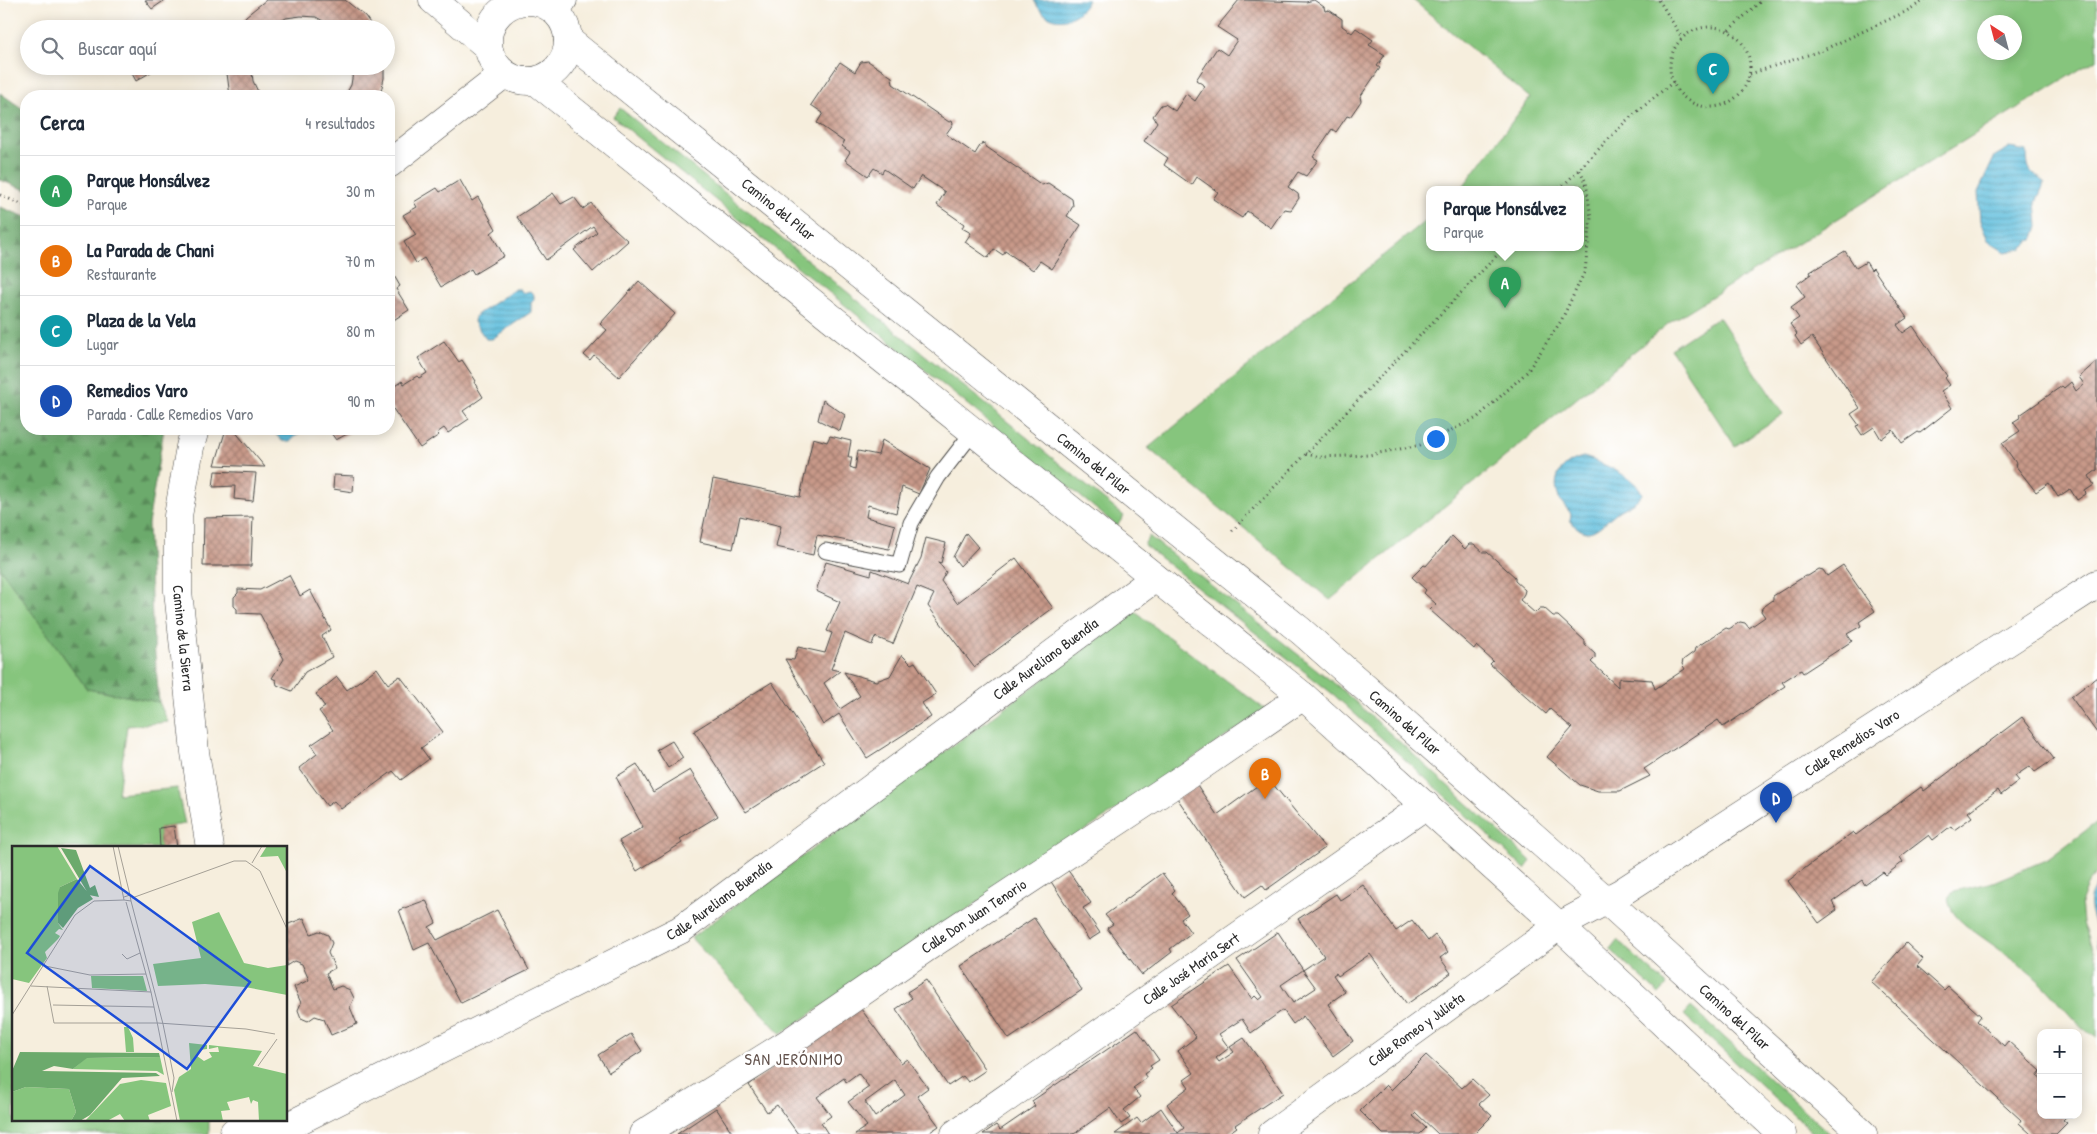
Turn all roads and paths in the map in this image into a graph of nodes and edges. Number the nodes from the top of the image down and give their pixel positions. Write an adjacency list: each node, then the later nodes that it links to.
1 (433, 0): 10 (street)
2 (524, 0): 6 (street); 10 (street)
3 (1659, 0): 8 (path)
4 (1762, 0): 7 (path)
5 (1926, 0): 12 (path)
6 (559, 6): 9 (street)
7 (1729, 30): 8 (path); 12 (path)
8 (1682, 38): 14 (path)
9 (568, 40): 13 (street); 25 (street, Camino del Pilar)
10 (488, 47): 11 (street)
11 (504, 74): 13 (street); 15 (street)
12 (1750, 74): 14 (path)
13 (536, 81): 21 (street)
14 (1673, 82): 16 (path)
15 (395, 159)
16 (1579, 169): 17 (path); 23 (path)
17 (1563, 186)
18 (0, 195): 19 (path)
19 (20, 203)
20 (1501, 251): 23 (path)
21 (973, 432): 24 (lane); 26 (street)
22 (193, 435): 30 (street, Camino de la Sierra)
23 (1306, 454): 25 (path)
24 (826, 552)
25 (1208, 556): 31 (street, Camino del Pilar)
26 (1155, 578): 28 (street); 33 (street, Calle Aureliano Buendía)
27 (2097, 584): 31 (street, Calle Remedios Varo)
28 (1303, 696): 29 (street); 34 (street, Calle Don Juan Tenorio)
29 (1426, 806): 32 (street); 35 (street, Calle José María Sert)
30 (210, 846)
31 (1607, 901): 32 (street); 38 (street, Camino del Pilar)
32 (1559, 926): 36 (street, Calle Romeo y Julieta); 37 (street)
33 (234, 1129)
34 (643, 1134)
35 (955, 1134)
36 (1272, 1134)
37 (1782, 1134)
38 (1863, 1134)

